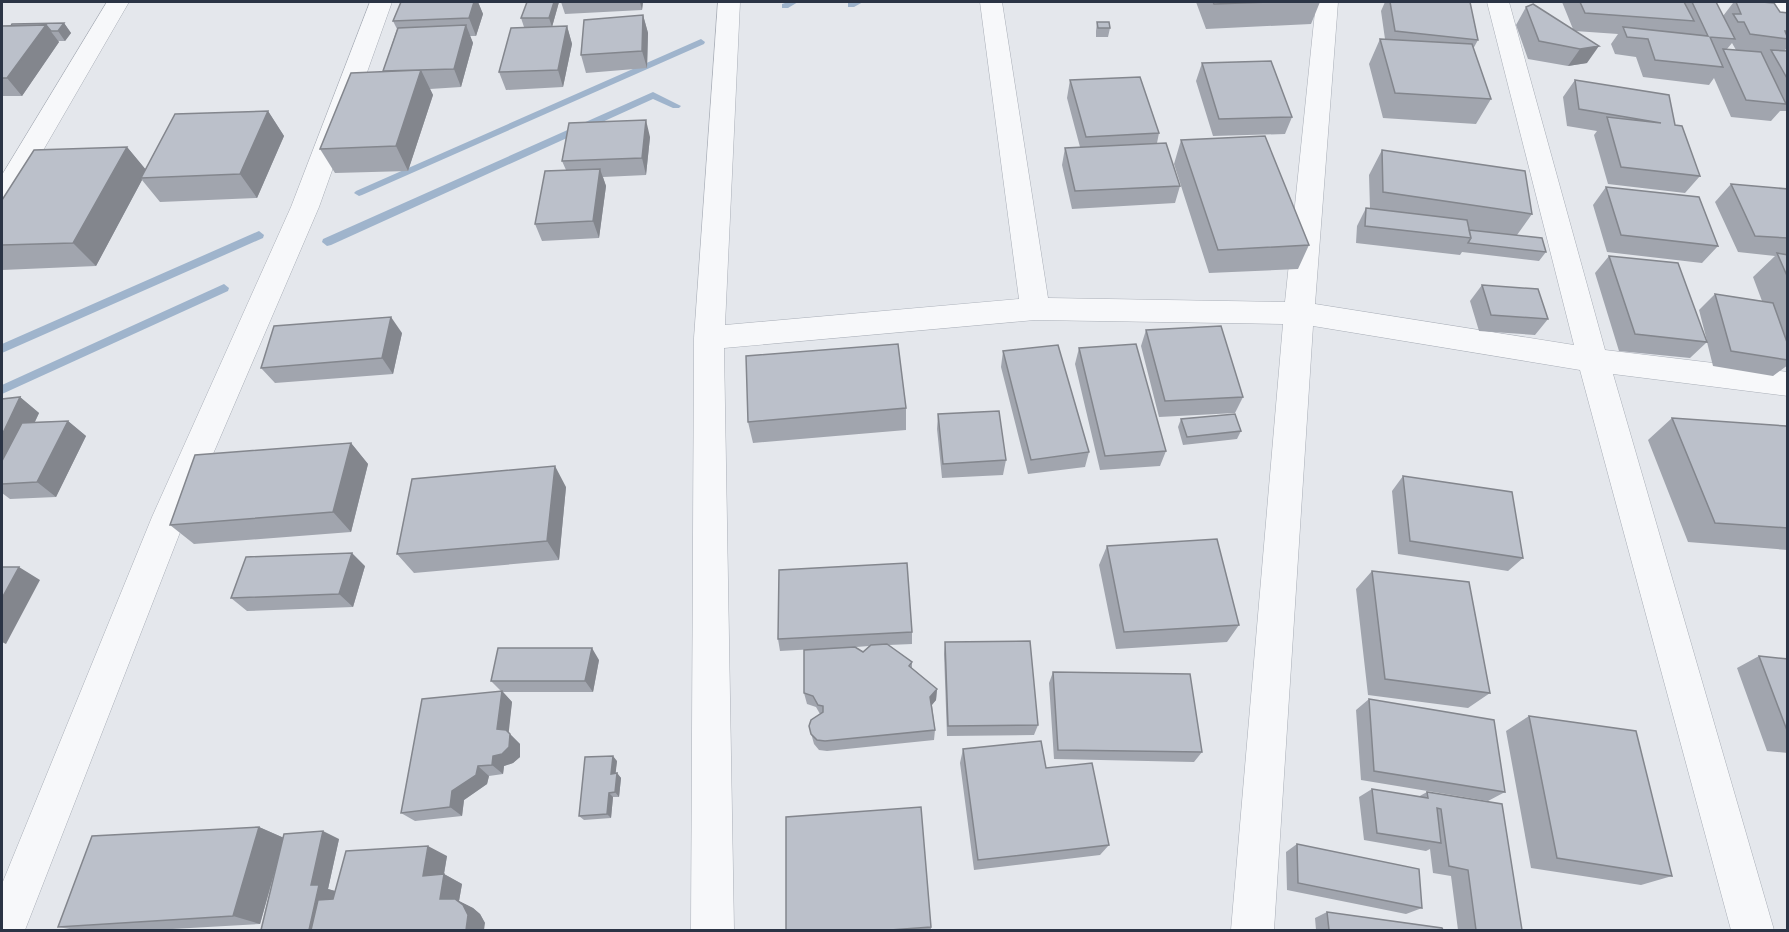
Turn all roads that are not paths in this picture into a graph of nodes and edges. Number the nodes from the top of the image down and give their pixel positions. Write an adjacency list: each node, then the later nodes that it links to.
1 (118, 2): 9 (street)
2 (381, 2): 15 (street)
3 (729, 2): 12 (street)
4 (991, 2): 10 (street)
5 (1327, 2): 11 (street)
6 (1498, 2): 13 (street)
7 (1782, 2): 8 (street)
8 (1788, 14)
9 (2, 197)
10 (1035, 309): 11 (street); 12 (street)
11 (1299, 313): 13 (street); 17 (street)
12 (709, 338): 16 (street)
13 (1593, 360): 14 (street); 18 (street)
14 (1788, 384)
15 (4, 930)
16 (712, 930)
17 (1252, 930)
18 (1753, 930)

